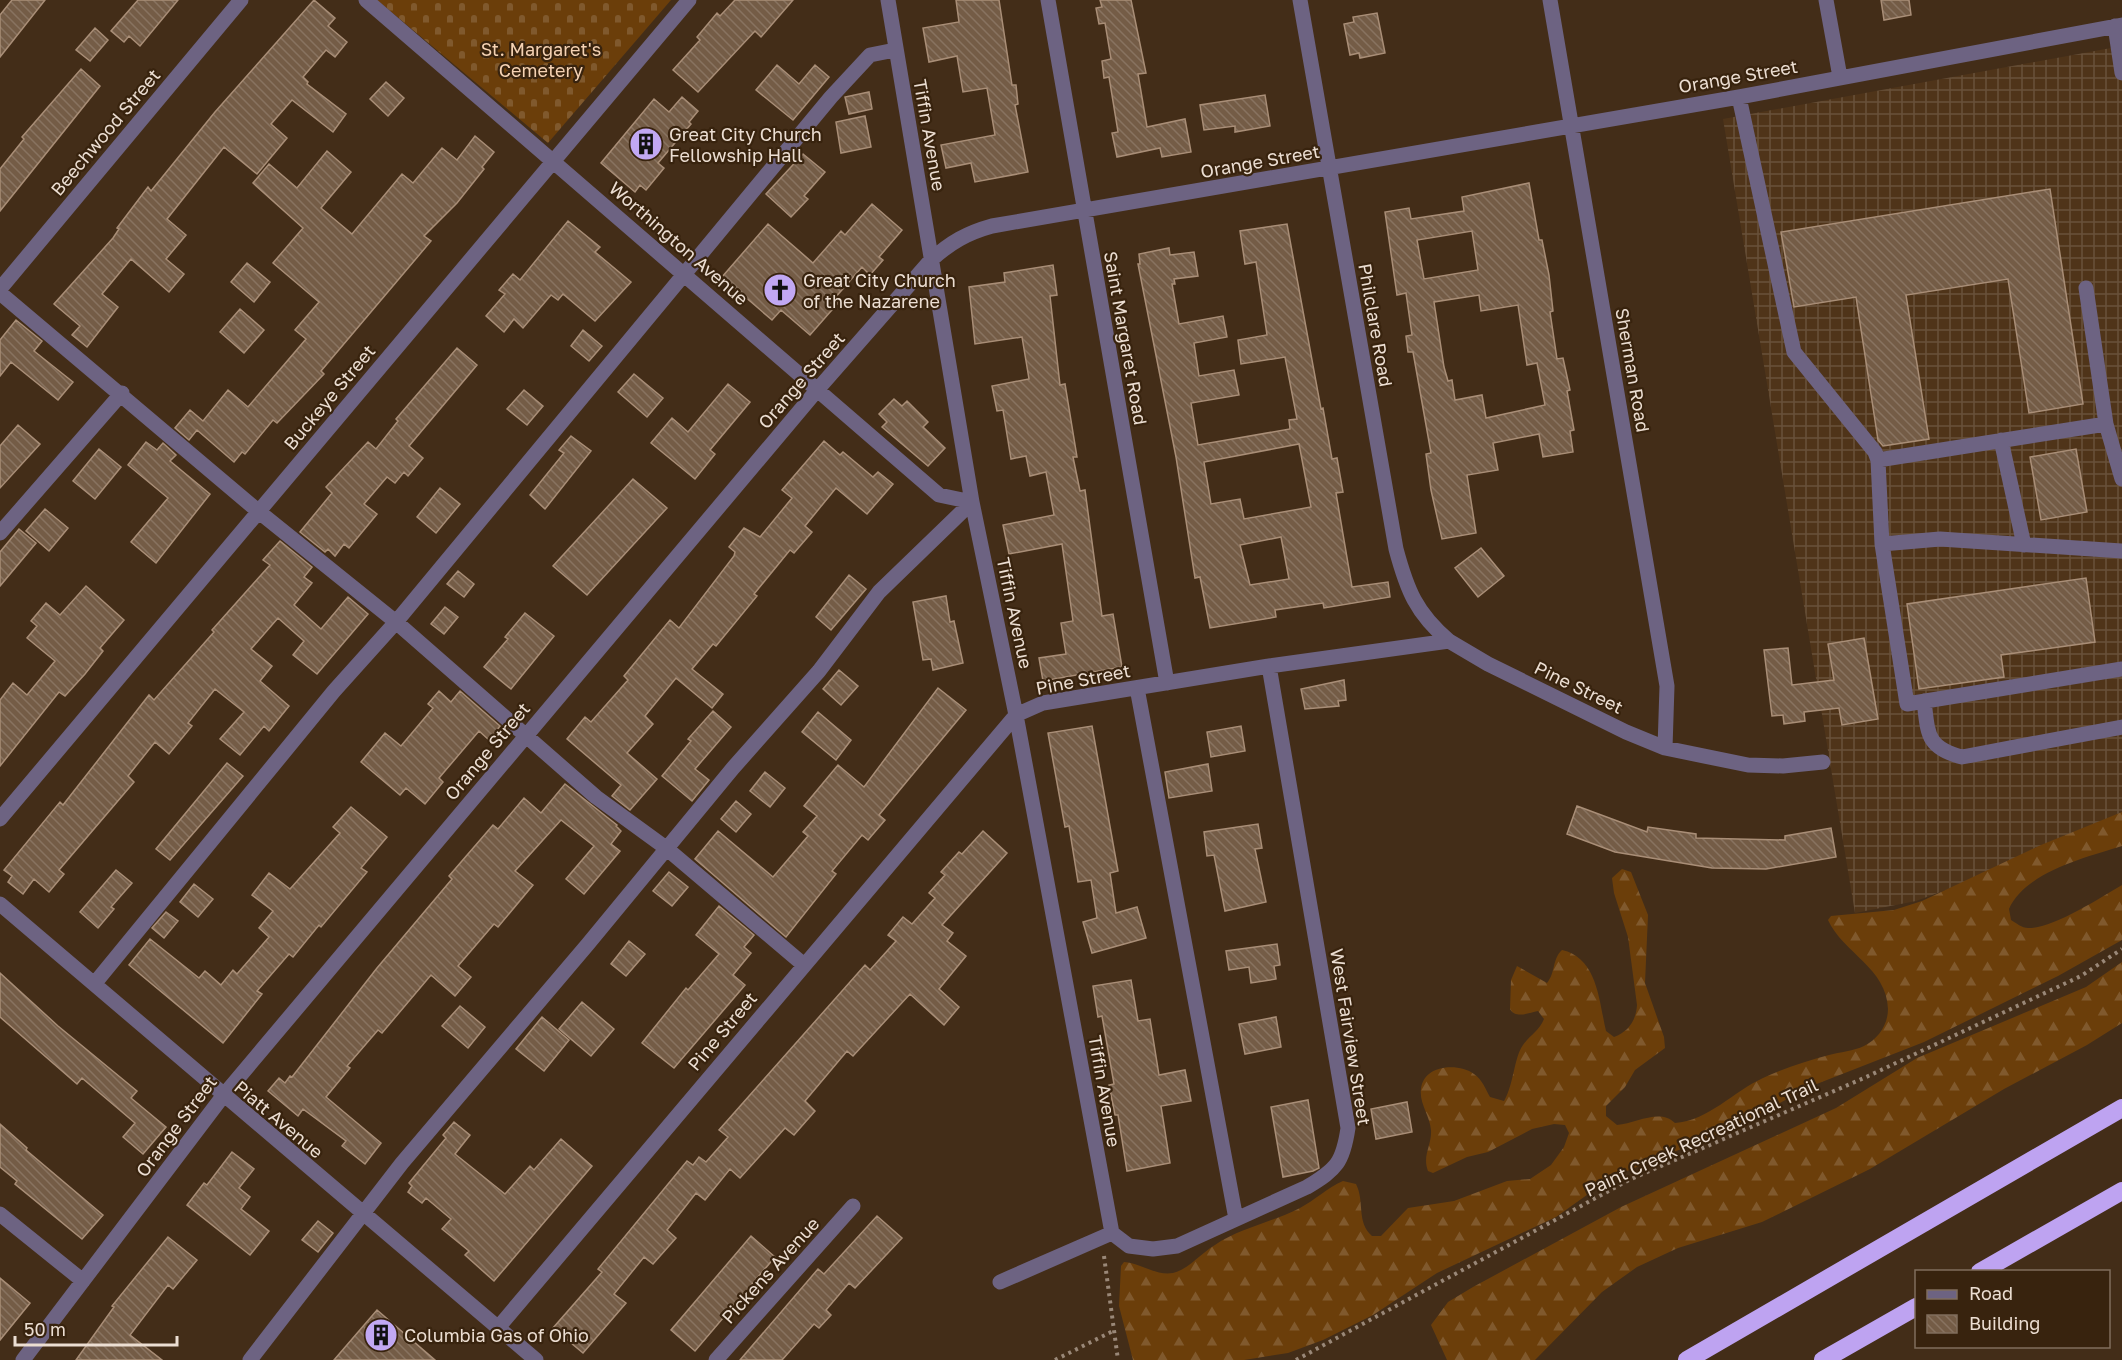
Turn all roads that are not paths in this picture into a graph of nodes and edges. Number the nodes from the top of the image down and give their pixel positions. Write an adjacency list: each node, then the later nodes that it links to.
1 (241, 0): 21 (street, Beechwood Street)
2 (366, 0): 15 (street, Worthington Avenue)
3 (689, 0): 15 (street, Buckeye Street)
4 (888, 0): 10 (street, Tiffin Avenue)
5 (1048, 0): 17 (street, Saint Margaret Road)
6 (1300, 0): 16 (street, Philclare Road)
7 (1550, 0): 14 (street, Sherman Road)
8 (1826, 0): 12 (street)
9 (2119, 25): 11 (street); 12 (street, Orange Street)
10 (895, 50): 18 (street, Tiffin Avenue); 19 (street)
11 (2122, 73)
12 (1840, 77): 13 (street, Orange Street)
13 (1739, 97): 14 (street, Orange Street); 26 (street)
14 (1572, 125): 16 (street, Orange Street); 44 (street, Sherman Road)
15 (553, 161): 19 (street, Worthington Avenue); 29 (street, Buckeye Street)
16 (1329, 170): 17 (street, Orange Street); 35 (street, Philclare Road)
17 (1084, 211): 18 (street, Orange Street); 38 (street, Saint Margaret Road)
18 (931, 260): 22 (street, Orange Street); 28 (street, Tiffin Avenue)
19 (684, 274): 22 (street, Worthington Avenue); 34 (street)
20 (2086, 288): 24 (street)
21 (0, 291): 23 (street)
22 (818, 389): 28 (street, Worthington Avenue); 43 (street, Orange Street)
23 (122, 393): 29 (street); 30 (street)
24 (2106, 424): 25 (street); 27 (street)
25 (2001, 440): 26 (street); 32 (street)
26 (1878, 460): 31 (street)
27 (2122, 479)
28 (972, 502): 41 (street, Tiffin Avenue); 47 (street)
29 (258, 511): 34 (street); 46 (street, Buckeye Street)
30 (0, 533)
31 (1882, 544): 32 (street); 40 (street)
32 (2024, 545): 33 (street)
33 (2122, 552)
34 (396, 622): 43 (street); 50 (street)
35 (1449, 641): 36 (street, Pine Street); 44 (street, Pine Street)
36 (1269, 666): 38 (street, Pine Street); 57 (street, West Fairview Street)
37 (2122, 669): 40 (street)
38 (1167, 683): 39 (street, Pine Street)
39 (1137, 688): 41 (street, Pine Street); 57 (street)
40 (1924, 700): 42 (street)
41 (1016, 715): 49 (street, Pine Street); 58 (street, Tiffin Avenue)
42 (2122, 727)
43 (527, 734): 47 (street); 51 (street, Orange Street)
44 (1665, 748): 45 (street, Pine Street)
45 (1823, 762)
46 (0, 819)
47 (666, 848): 49 (street); 55 (street)
48 (0, 904): 50 (street, Piatt Avenue)
49 (804, 965): 63 (street, Pine Street)
50 (95, 982): 51 (street, Piatt Avenue)
51 (223, 1096): 55 (street, Piatt Avenue); 60 (street, Orange Street)
52 (2122, 1108): 69 (highway)
53 (2122, 1191): 59 (highway)
54 (853, 1206): 68 (street, Pickens Avenue)
55 (361, 1213): 63 (street, Piatt Avenue); 66 (street)
56 (0, 1214): 60 (street)
57 (1236, 1219): 58 (street, West Fairview Street)
58 (1112, 1233): 61 (street)
59 (1984, 1270)
60 (83, 1281): 65 (street, Orange Street)
61 (1000, 1282)
62 (1915, 1308): 64 (highway)
63 (497, 1329): 67 (street, Piatt Avenue)
64 (1849, 1345): 70 (highway); 71 (highway)
65 (23, 1360)
66 (250, 1360)
67 (536, 1360)
68 (716, 1360)
69 (1687, 1360)
70 (1823, 1360)
71 (1833, 1360)

